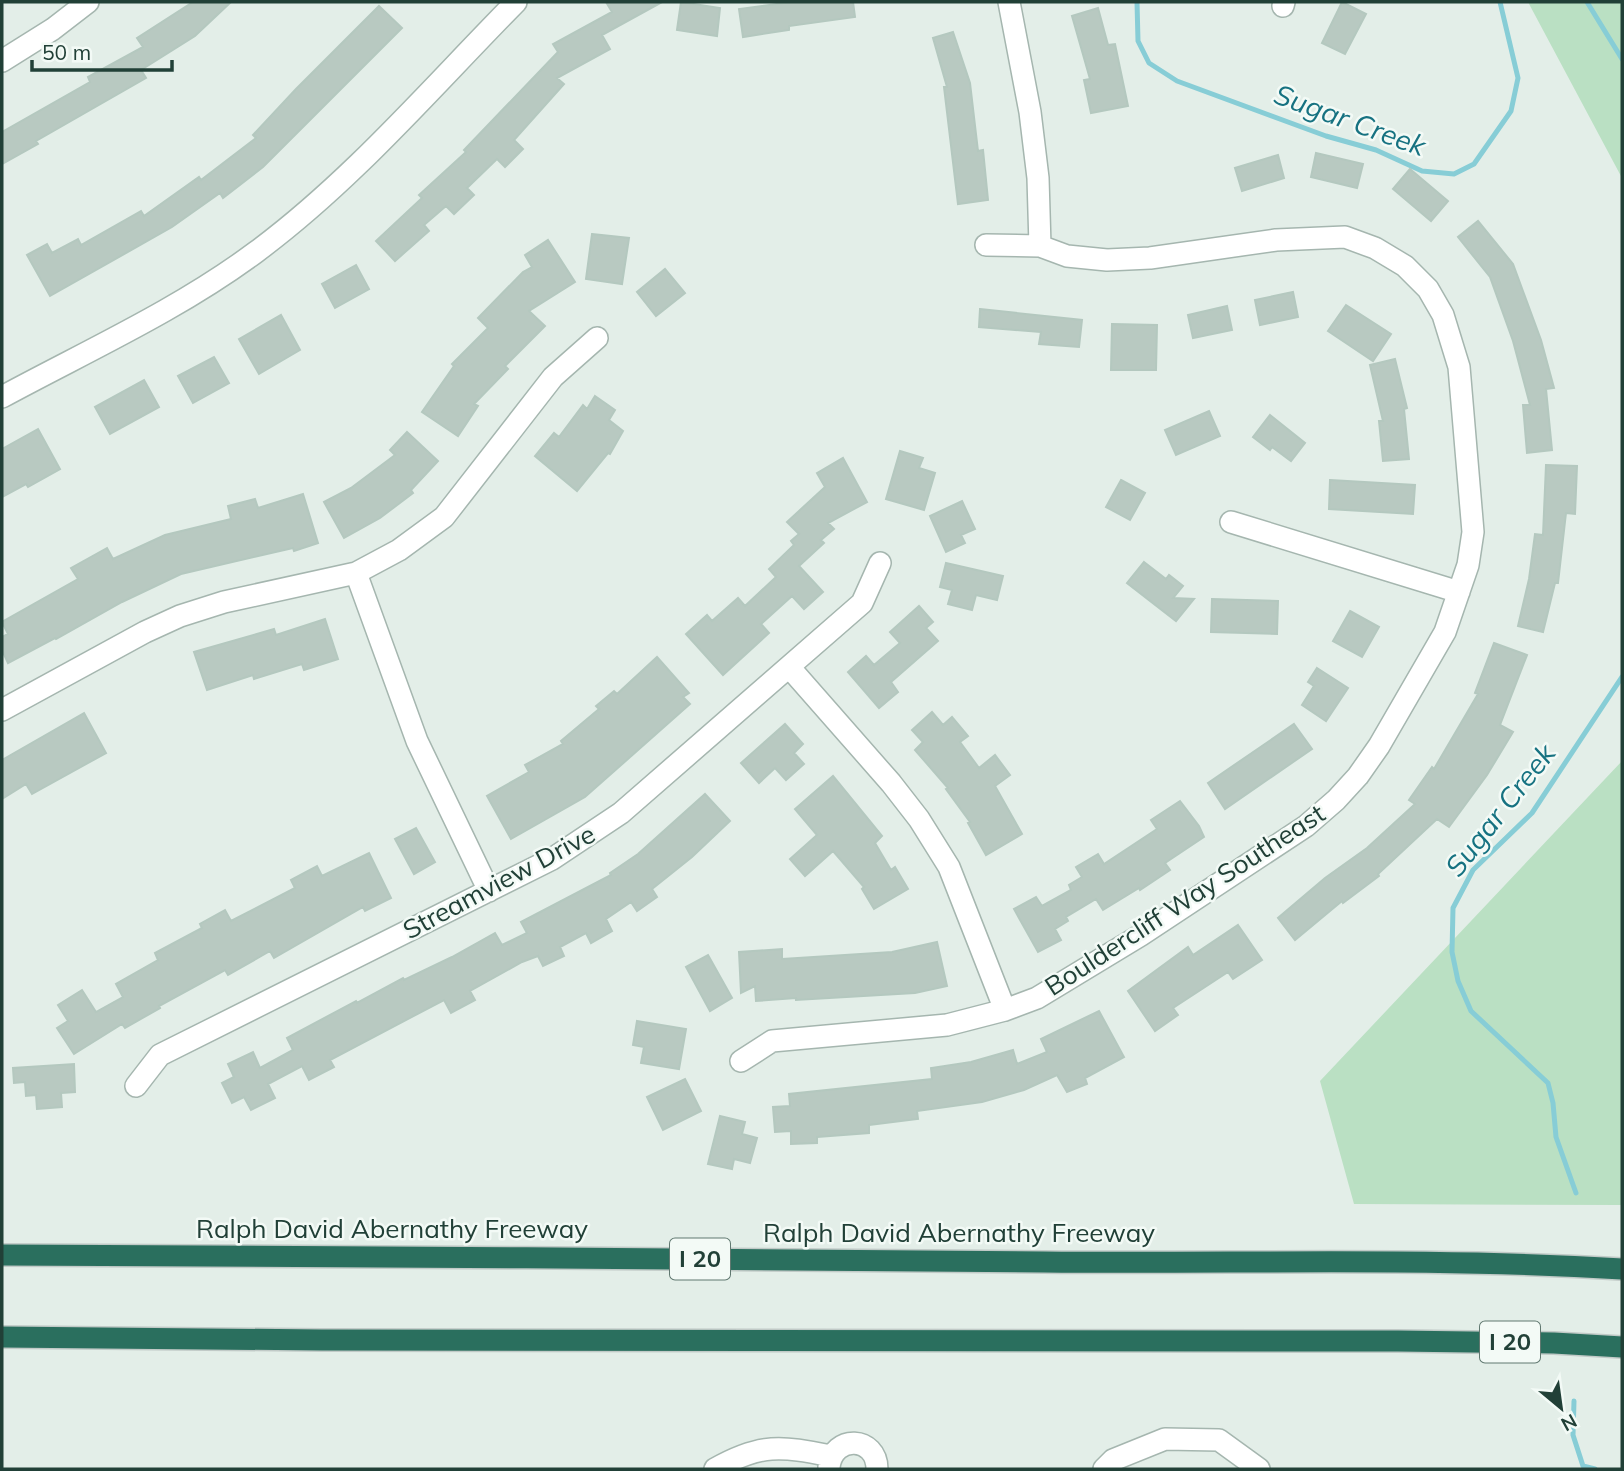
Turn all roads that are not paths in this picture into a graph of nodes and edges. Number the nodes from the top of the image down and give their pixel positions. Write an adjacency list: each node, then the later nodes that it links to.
1 (88, 2): 4 (street)
2 (516, 2): 8 (street)
3 (1009, 2): 6 (street)
4 (2, 61)
5 (986, 245): 6 (street, Bouldercliff Way Southeast)
6 (1040, 246): 12 (street, Bouldercliff Way Southeast)
7 (597, 338): 11 (street)
8 (2, 397)
9 (1231, 522): 12 (street)
10 (880, 563): 13 (street, Streamview Drive)
11 (356, 573): 14 (street); 15 (street)
12 (1459, 592): 16 (street, Bouldercliff Way Southeast)
13 (790, 668): 15 (street, Streamview Drive); 16 (street)
14 (2, 710)
15 (489, 891): 18 (street, Streamview Drive)
16 (1005, 1010): 17 (street, Bouldercliff Way Southeast)
17 (741, 1061)
18 (136, 1086)
19 (2, 1255): 20 (highway, Ralph David Abernathy Freeway / I 20)
20 (1622, 1269)
21 (2, 1339): 22 (highway, I 20)
22 (1622, 1347)
23 (830, 1462): 24 (street); 25 (street)
24 (715, 1469)
25 (877, 1469)
26 (1104, 1469): 27 (street)
27 (1259, 1469)

